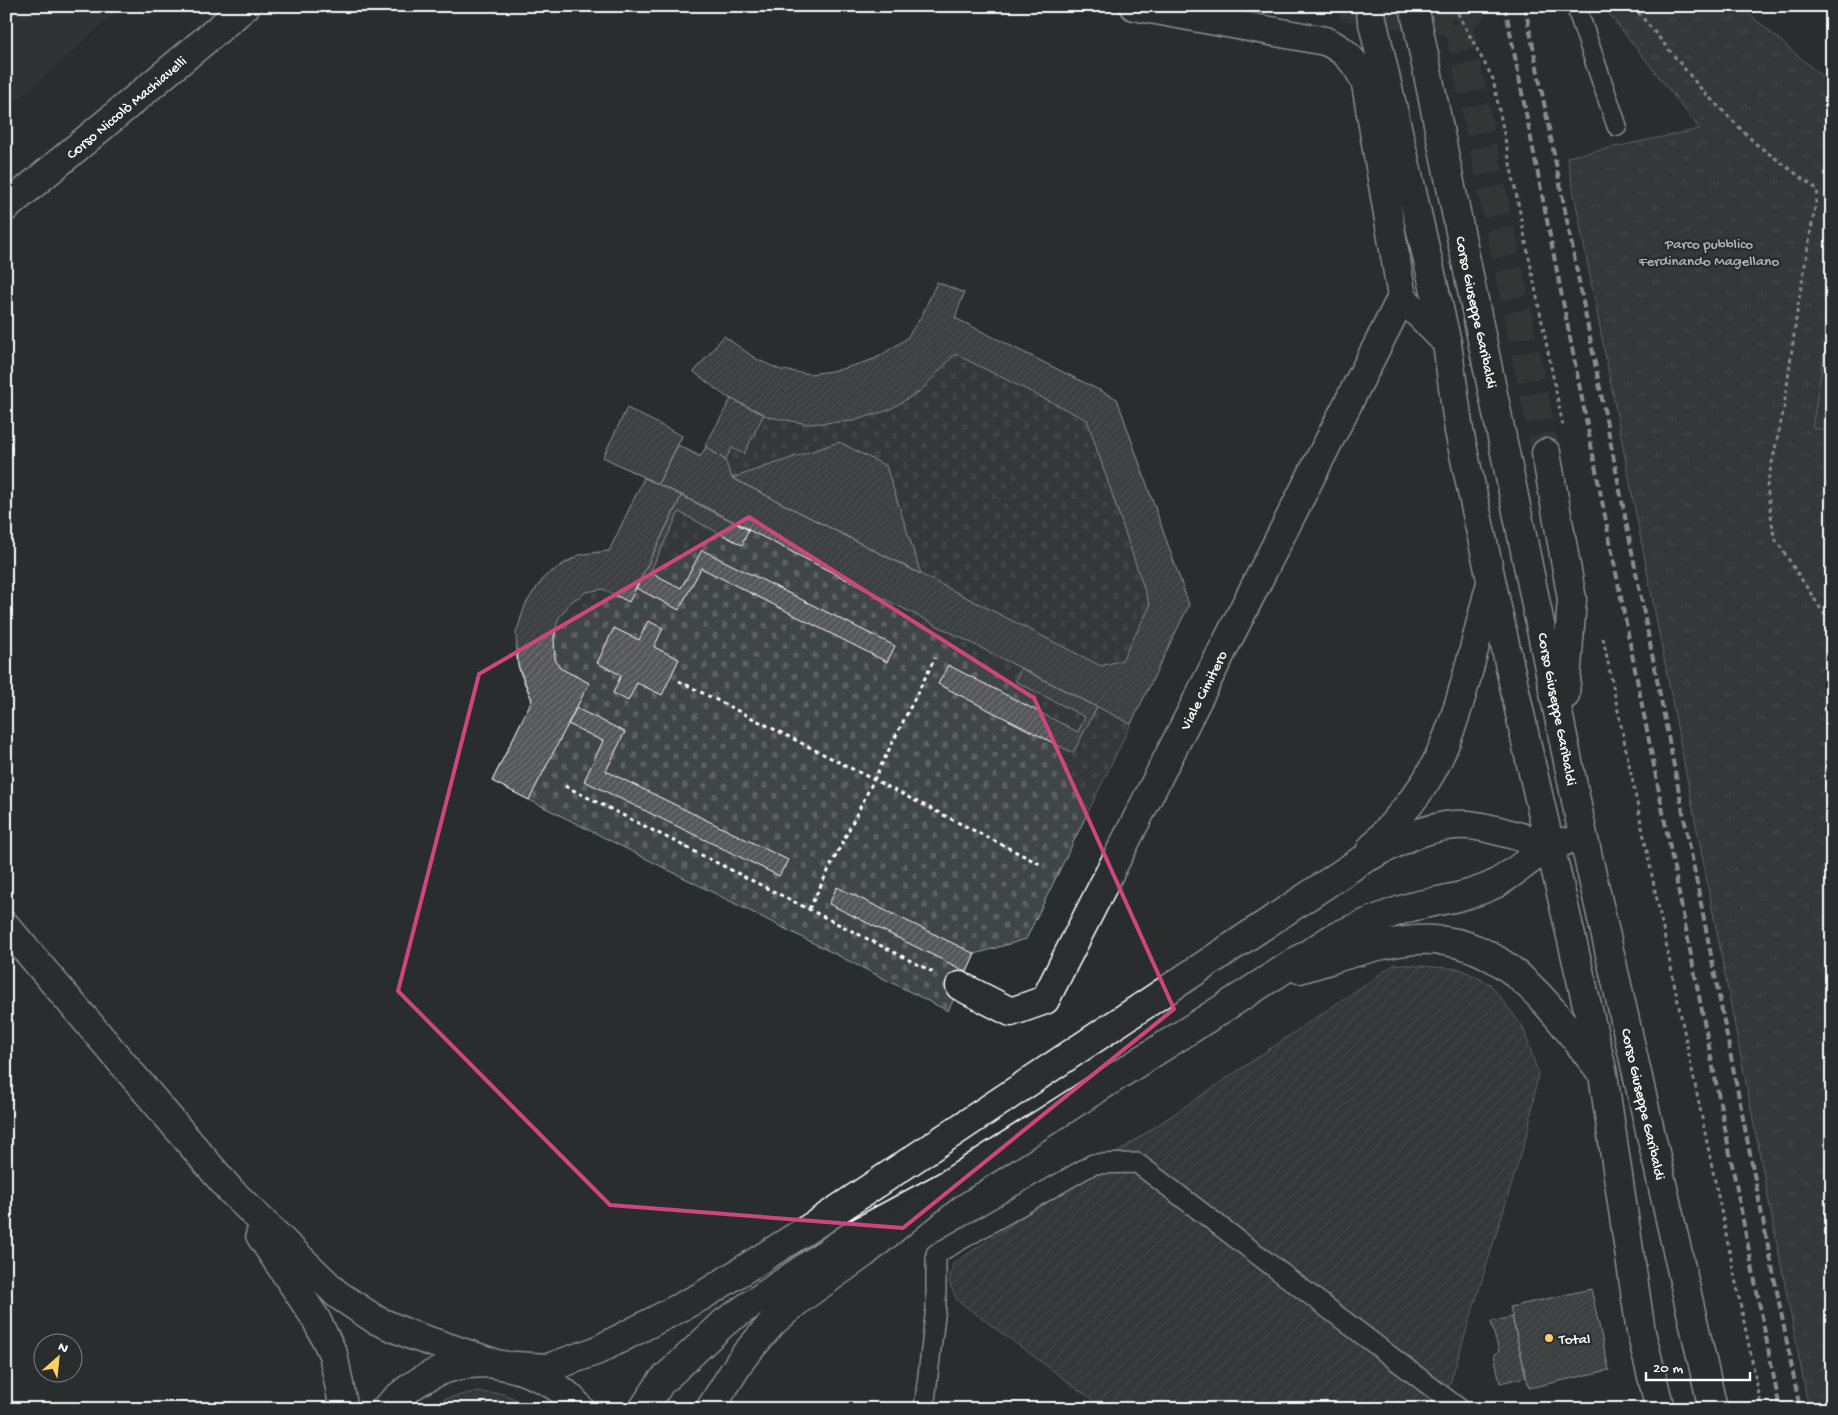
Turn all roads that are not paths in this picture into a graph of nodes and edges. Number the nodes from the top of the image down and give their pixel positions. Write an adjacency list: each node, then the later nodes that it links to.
1 (246, 6): 7 (main road, Corso Niccolò Machiavelli)
2 (1134, 6): 8 (main road)
3 (1369, 6): 9 (main road)
4 (1414, 6): 12 (main road, Corso Giuseppe Garibaldi)
5 (1576, 6): 6 (lane)
6 (1616, 126)
7 (6, 207)
8 (1402, 297): 9 (main road); 18 (main road, Viale Cimitero)
9 (1447, 343): 11 (main road)
10 (1546, 453): 12 (main road)
11 (1492, 579): 14 (main road); 15 (main road)
12 (1563, 729): 13 (main road, Corso Giuseppe Garibaldi)
13 (1583, 835): 14 (main road); 31 (main road, Corso Giuseppe Garibaldi)
14 (1551, 846): 15 (main road); 17 (main road); 19 (main road)
15 (1359, 862): 22 (main road)
16 (6, 926): 21 (main road)
17 (1269, 978): 19 (main road); 20 (main road)
18 (960, 986)
19 (1603, 1074): 30 (main road)
20 (945, 1186): 26 (main road); 27 (main road)
21 (230, 1190): 22 (main road); 23 (main road)
22 (503, 1364): 24 (main road); 25 (main road)
23 (344, 1409)
24 (385, 1409)
25 (580, 1409)
26 (643, 1409)
27 (710, 1409)
28 (924, 1409): 29 (lane)
29 (1460, 1409)
30 (1660, 1409)
31 (1713, 1409)

